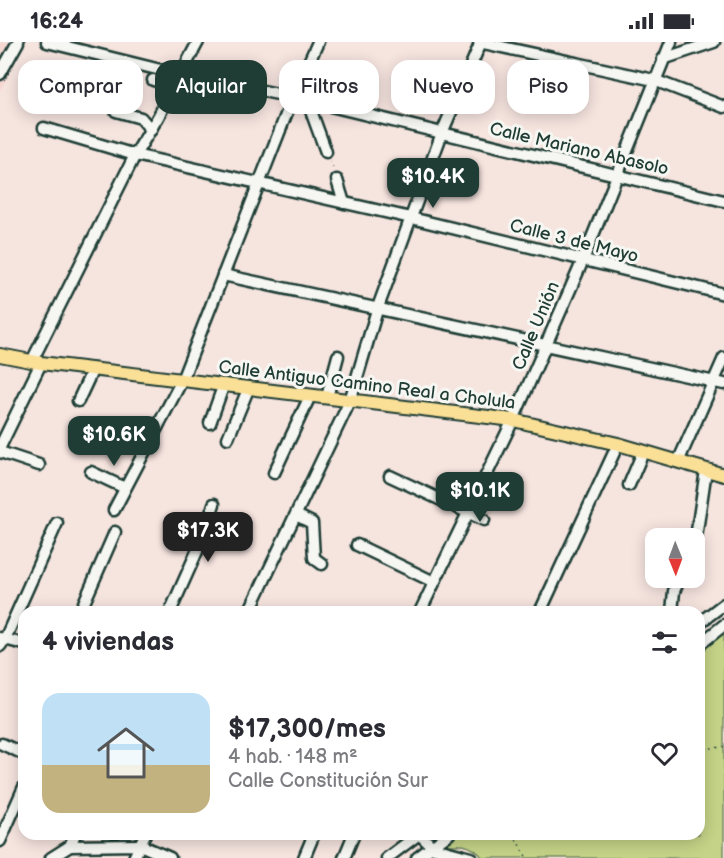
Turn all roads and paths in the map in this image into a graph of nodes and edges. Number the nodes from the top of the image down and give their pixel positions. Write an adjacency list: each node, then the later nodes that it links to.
1 (18, 42): 12 (street)
2 (47, 42): 11 (street, Calle Mariano Abasolo)
3 (198, 42): 9 (street)
4 (318, 42): 10 (street)
5 (480, 42): 13 (street); 22 (street)
6 (671, 42): 8 (street, Calle Unión)
7 (714, 42): 8 (street)
8 (663, 59): 13 (street, Calle Unión)
9 (189, 60)
10 (310, 60)
11 (155, 69)
12 (0, 74)
13 (654, 80): 14 (street); 25 (street, Calle Unión)
14 (724, 107)
15 (127, 114): 21 (street)
16 (160, 114): 21 (street)
17 (286, 114): 27 (street)
18 (312, 114): 23 (street)
19 (364, 114): 22 (street, Calle Mariano Abasolo)
20 (44, 129): 24 (street, Calle 3 de Mayo)
21 (151, 129): 24 (street)
22 (442, 133): 25 (street, Calle Mariano Abasolo); 30 (street)
23 (326, 152): 26 (path)
24 (135, 155): 27 (street, Calle 3 de Mayo); 39 (street)
25 (616, 175): 28 (street, Calle Mariano Abasolo); 31 (street, Calle Unión)
26 (337, 180): 29 (street)
27 (259, 184): 29 (street, Calle 3 de Mayo); 32 (street)
28 (724, 201)
29 (344, 203): 30 (street, Calle 3 de Mayo)
30 (411, 218): 31 (street, Calle 3 de Mayo); 34 (street)
31 (583, 260): 33 (street, Calle 3 de Mayo); 35 (street, Calle Unión)
32 (224, 275): 34 (street); 41 (street)
33 (724, 294)
34 (377, 310): 35 (street); 47 (street)
35 (545, 346): 42 (street); 49 (street, Calle Unión)
36 (0, 354): 39 (main road, Calle Antiguo Camino Real a Cholula)
37 (338, 356): 46 (street)
38 (724, 358): 42 (street)
39 (36, 362): 40 (main road, Calle Antiguo Camino Real a Cholula); 53 (street)
40 (93, 369): 41 (main road, Calle Antiguo Camino Real a Cholula); 48 (street)
41 (182, 380): 43 (main road, Calle Antiguo Camino Real a Cholula); 64 (street)
42 (718, 383): 56 (street)
43 (224, 384): 44 (main road, Calle Antiguo Camino Real a Cholula); 50 (street)
44 (249, 387): 45 (main road, Calle Antiguo Camino Real a Cholula); 51 (street)
45 (310, 396): 46 (main road, Calle Antiguo Camino Real a Cholula); 60 (street)
46 (327, 397): 47 (main road, Calle Antiguo Camino Real a Cholula)
47 (350, 400): 49 (main road, Calle Antiguo Camino Real a Cholula); 68 (street)
48 (78, 401)
49 (513, 420): 52 (main road, Calle Antiguo Camino Real a Cholula); 67 (street, Calle Unión)
50 (210, 423)
51 (228, 438)
52 (618, 444): 55 (main road, Calle Antiguo Camino Real a Cholula); 83 (street)
53 (0, 447)
54 (0, 452): 57 (street)
55 (643, 452): 56 (main road, Calle Antiguo Camino Real a Cholula); 63 (street)
56 (678, 462): 58 (main road, Calle Antiguo Camino Real a Cholula)
57 (39, 465)
58 (706, 470): 61 (main road, Calle Antiguo Camino Real a Cholula); 71 (street)
59 (91, 472): 64 (street)
60 (274, 473)
61 (724, 475)
62 (390, 476): 67 (street)
63 (628, 485)
64 (125, 488): 66 (street)
65 (214, 504): 80 (street)
66 (114, 510)
67 (469, 513): 69 (street); 75 (street, Calle Unión)
68 (296, 515): 74 (street); 81 (street)
69 (484, 520)
70 (57, 523): 78 (street)
71 (697, 528)
72 (115, 532): 79 (street)
73 (357, 545): 75 (street)
74 (322, 564)
75 (434, 582): 82 (street, Calle Unión)
76 (675, 588): 84 (street)
77 (724, 604): 86 (street)
78 (18, 606)
79 (83, 606)
80 (173, 606)
81 (252, 606)
82 (423, 606)
83 (543, 606)
84 (673, 606)
85 (18, 607): 89 (street)
86 (705, 618)
87 (724, 625): 88 (street)
88 (705, 640)
89 (2, 641): 90 (street)
90 (18, 643)
91 (2, 744): 94 (street)
92 (724, 747): 93 (path)
93 (705, 749)
94 (18, 751)
95 (18, 801): 104 (street)
96 (72, 840): 106 (street)
97 (142, 840): 105 (street)
98 (312, 840): 111 (street)
99 (352, 840): 112 (street)
100 (411, 840): 113 (street)
101 (425, 840): 107 (street)
102 (442, 840): 107 (street)
103 (516, 840): 116 (path)
104 (0, 841)
105 (140, 845): 106 (street); 109 (street); 110 (street)
106 (70, 846): 108 (street)
107 (432, 847): 114 (street); 115 (street)
108 (51, 858)
109 (134, 858)
110 (170, 858)
111 (304, 858)
112 (344, 858)
113 (387, 858)
114 (417, 858)
115 (471, 858)
116 (527, 858)

